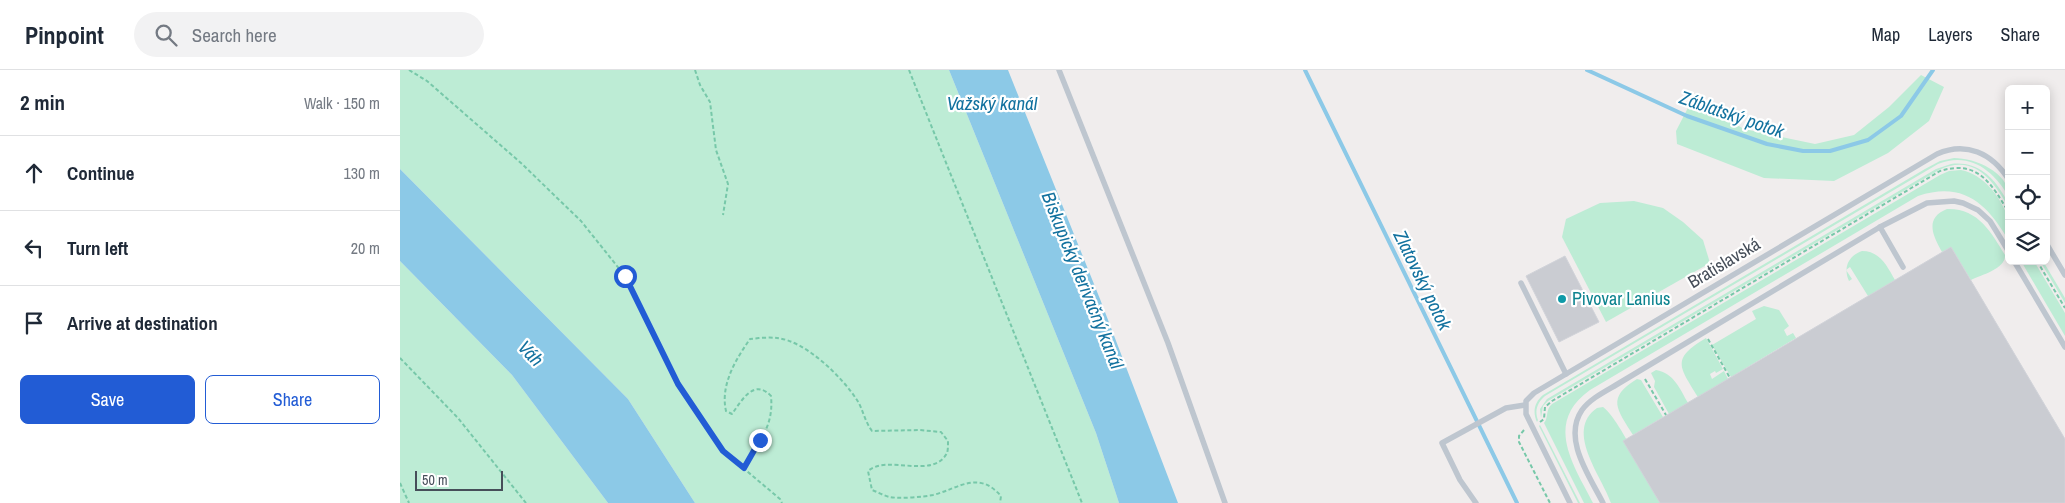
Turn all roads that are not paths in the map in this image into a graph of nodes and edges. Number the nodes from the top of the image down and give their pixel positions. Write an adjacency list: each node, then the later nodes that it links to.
1 (1059, 70): 13 (lane)
2 (2005, 175): 11 (lane, Bratislavská)
3 (1880, 227): 4 (lane); 7 (lane); 16 (lane)
4 (2005, 245)
5 (2050, 250): 8 (lane)
6 (2016, 265): 10 (lane)
7 (1903, 267)
8 (2065, 274)
9 (1521, 283): 11 (lane)
10 (2065, 347)
11 (1566, 374): 12 (lane, Bratislavská)
12 (1525, 405): 14 (lane); 15 (lane)
13 (1225, 503)
14 (1476, 503)
15 (1570, 503)
16 (1603, 503)

